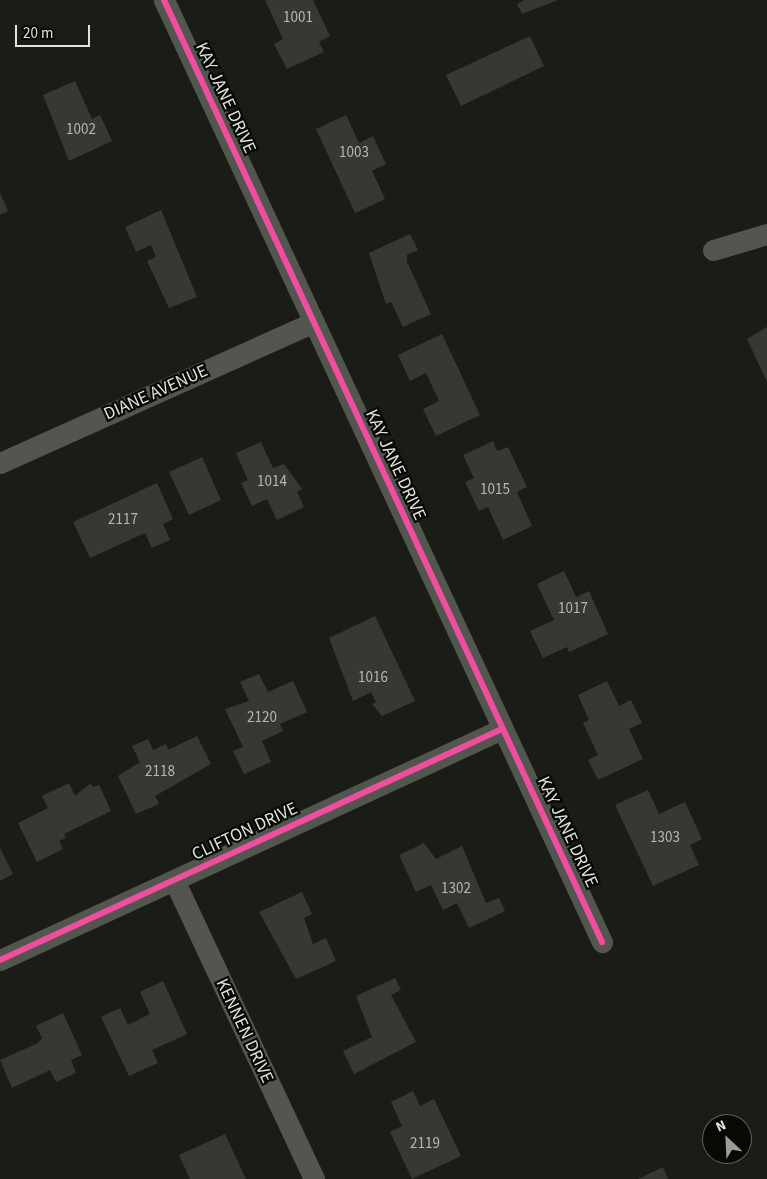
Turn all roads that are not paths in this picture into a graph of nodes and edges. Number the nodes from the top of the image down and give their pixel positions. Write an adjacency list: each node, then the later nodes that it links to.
1 (164, 0): 4 (street, KAY JANE DRIVE)
2 (767, 234): 3 (street)
3 (713, 250)
4 (312, 323): 5 (street, DIANE AVENUE); 6 (street, KAY JANE DRIVE)
5 (0, 463)
6 (502, 729): 7 (street, CLIFTON DRIVE); 8 (street, KAY JANE DRIVE)
7 (174, 882): 9 (street, CLIFTON DRIVE); 10 (street, KENNEN DRIVE)
8 (602, 942)
9 (0, 960)
10 (314, 1179)

